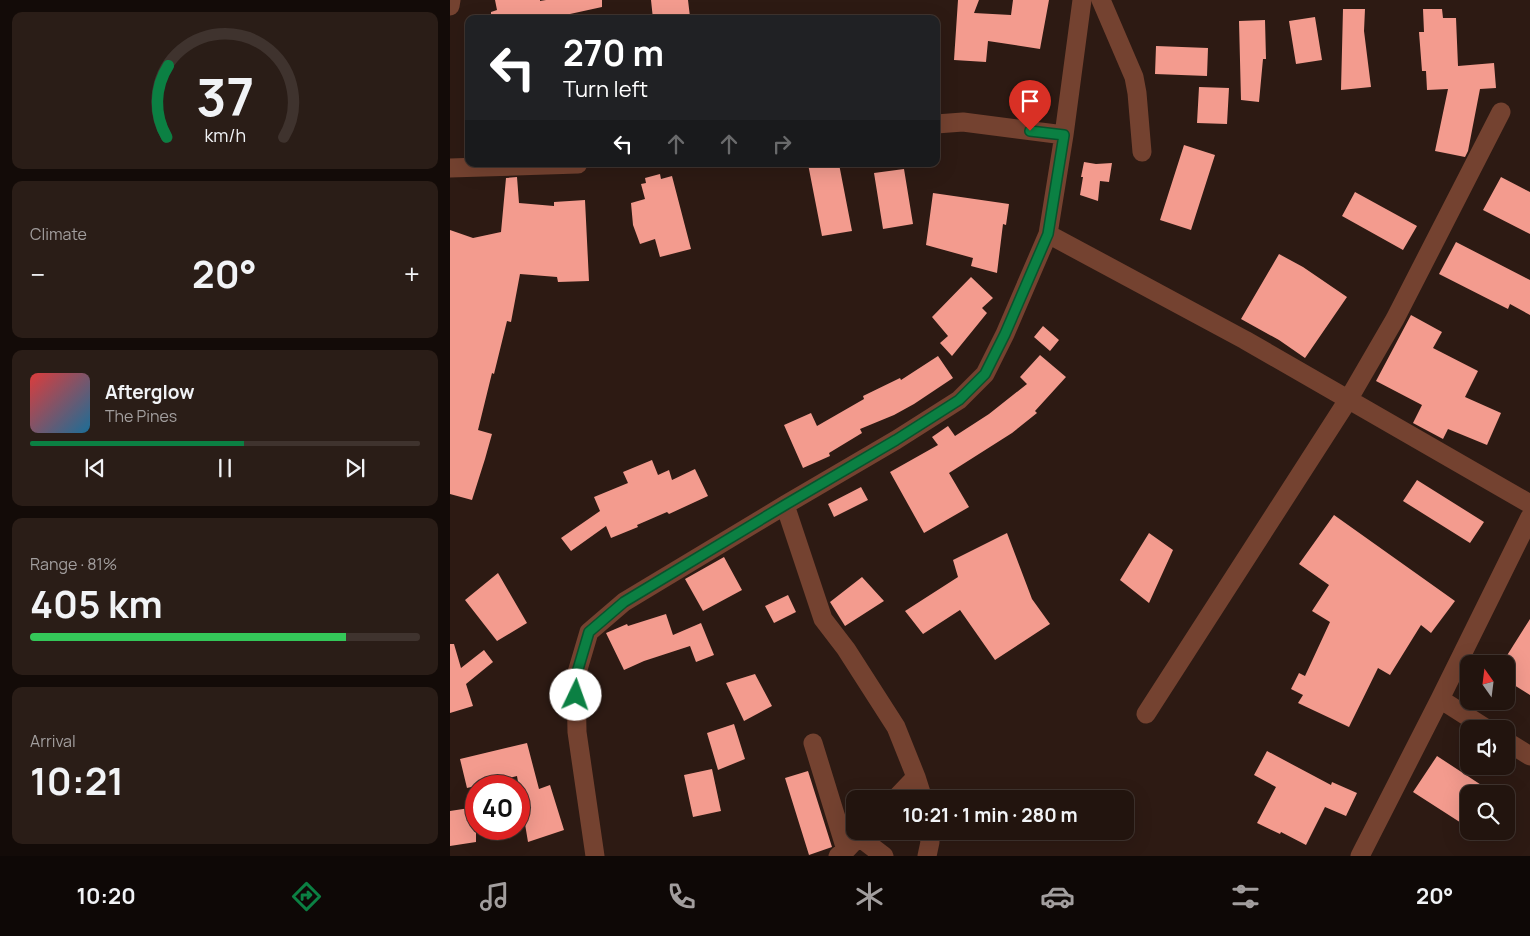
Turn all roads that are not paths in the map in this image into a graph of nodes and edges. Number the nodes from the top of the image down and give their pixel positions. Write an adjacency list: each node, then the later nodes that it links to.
1 (451, 0): 5 (street)
2 (1082, 0): 8 (street)
3 (1100, 0): 4 (street); 9 (street)
4 (1104, 0)
5 (450, 6)
6 (1501, 112): 13 (street)
7 (940, 124): 8 (street)
8 (1064, 135): 12 (street)
9 (1142, 152)
10 (482, 167): 11 (street)
11 (450, 168)
12 (1048, 234): 13 (street); 15 (street)
13 (1348, 400): 14 (street); 18 (street)
14 (1530, 504)
15 (785, 505): 23 (street); 28 (street)
16 (1530, 517): 17 (street)
17 (1440, 700): 19 (street); 31 (street)
18 (1146, 714)
19 (1472, 720)
20 (813, 743): 27 (street)
21 (1515, 747): 22 (street)
22 (1530, 756)
23 (916, 777): 24 (street); 25 (street)
24 (904, 790)
25 (920, 790)
26 (930, 840): 30 (street)
27 (852, 844): 29 (street)
28 (595, 856)
29 (884, 856)
30 (927, 856)
31 (1360, 856)

